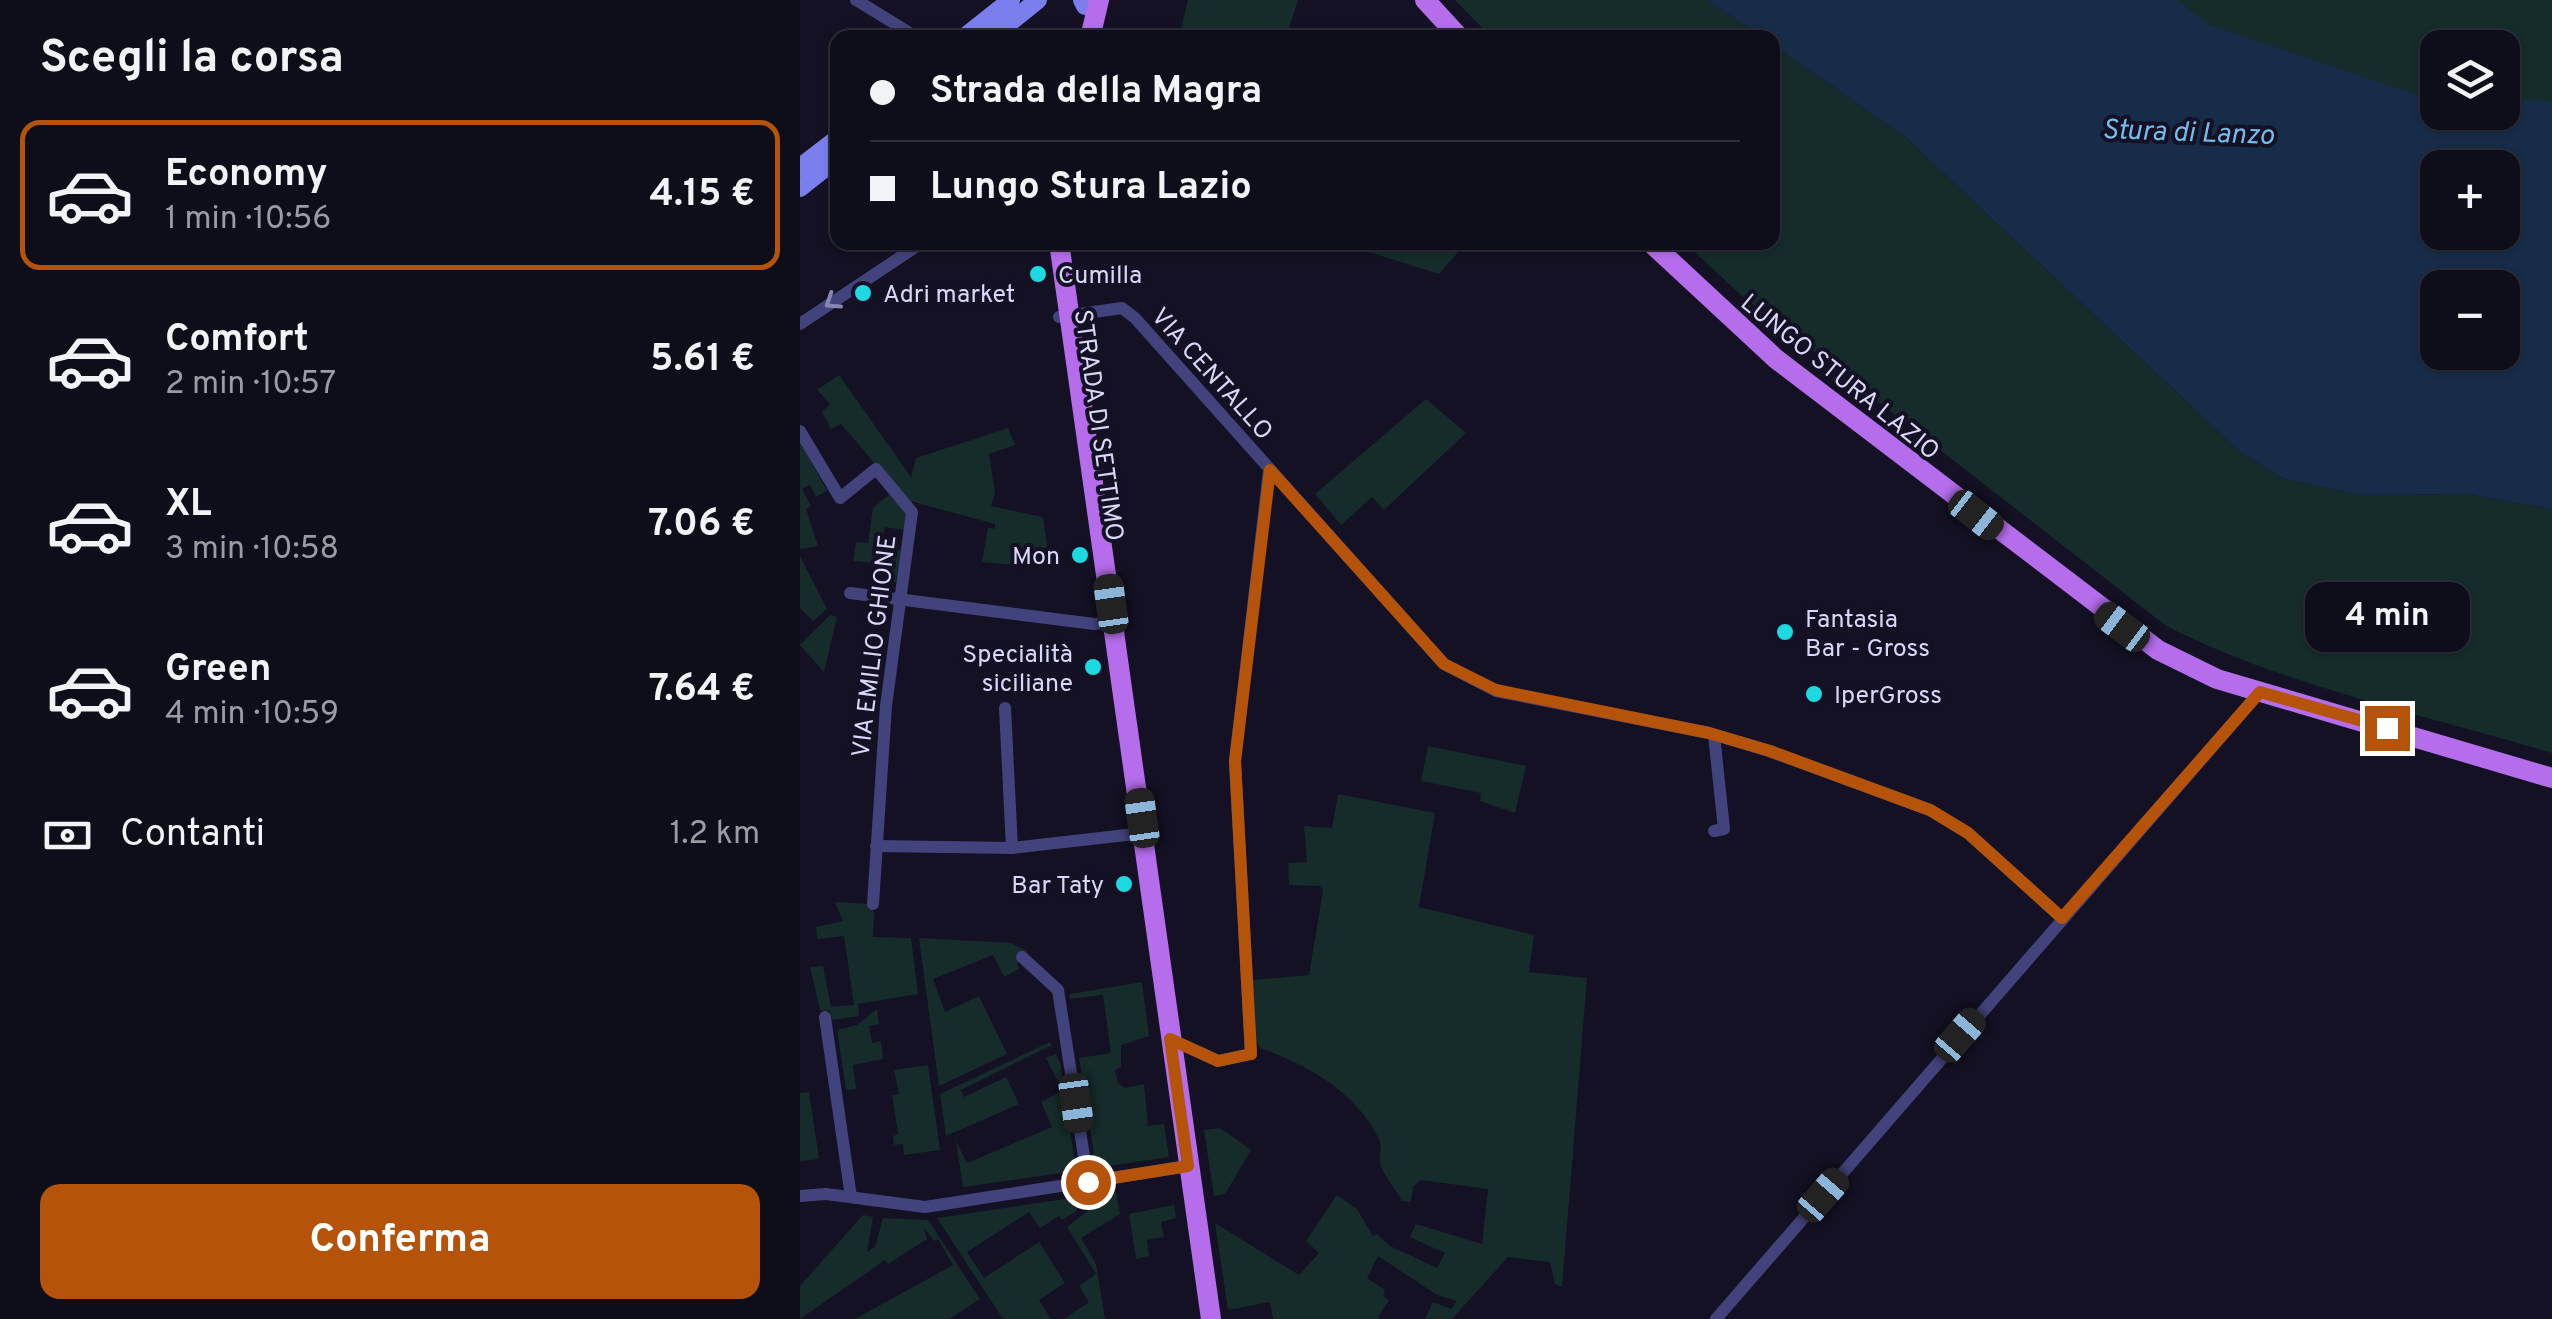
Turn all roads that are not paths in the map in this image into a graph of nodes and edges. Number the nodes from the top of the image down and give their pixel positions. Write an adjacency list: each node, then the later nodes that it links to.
1 (856, 0): 6 (street)
2 (1011, 0): 7 (main road)
3 (1038, 0): 8 (main road)
4 (1425, 0): 11 (main road)
5 (1088, 2): 9 (main road); 10 (main road)
6 (905, 30)
7 (974, 30)
8 (1000, 30)
9 (1079, 30)
10 (1090, 30)
11 (1453, 30)
12 (830, 144): 14 (main road)
13 (830, 164): 15 (main road)
14 (800, 167)
15 (800, 188)
16 (911, 250): 21 (street, one-way to 21)
17 (1048, 250): 20 (main road, STRADA DI SETTIMO)
18 (1060, 250): 20 (main road, STRADA DI SETTIMO)
19 (1659, 250): 27 (main road, LUNGO STURA LAZIO)
20 (1065, 316): 23 (street, VIA CENTALLO); 26 (main road, STRADA DI SETTIMO)
21 (800, 324)
22 (800, 431): 25 (street, VIA EMILIO GHIONE)
23 (1270, 470): 29 (street, VIA CENTALLO); 39 (street)
24 (850, 593): 25 (street)
25 (900, 598): 26 (street); 33 (street, VIA EMILIO GHIONE)
26 (1108, 623): 32 (main road, STRADA DI SETTIMO)
27 (2260, 692): 30 (main road, LUNGO STURA LAZIO); 36 (street)
28 (1006, 708): 34 (street)
29 (1714, 735): 31 (street); 36 (street, VIA CENTALLO)
30 (2552, 778)
31 (1714, 830)
32 (1139, 833): 34 (street); 39 (main road, STRADA DI SETTIMO)
33 (876, 846): 34 (street); 35 (street, VIA EMILIO GHIONE)
34 (1012, 848)
35 (873, 904)
36 (2062, 918): 45 (street)
37 (1022, 957): 41 (street)
38 (825, 1017): 43 (street)
39 (1170, 1039): 40 (main road, STRADA DI SETTIMO)
40 (1188, 1166): 41 (street); 44 (main road, STRADA DI SETTIMO)
41 (1088, 1182): 43 (street)
42 (800, 1196): 43 (street)
43 (851, 1196)
44 (1210, 1319)
45 (1716, 1319)

